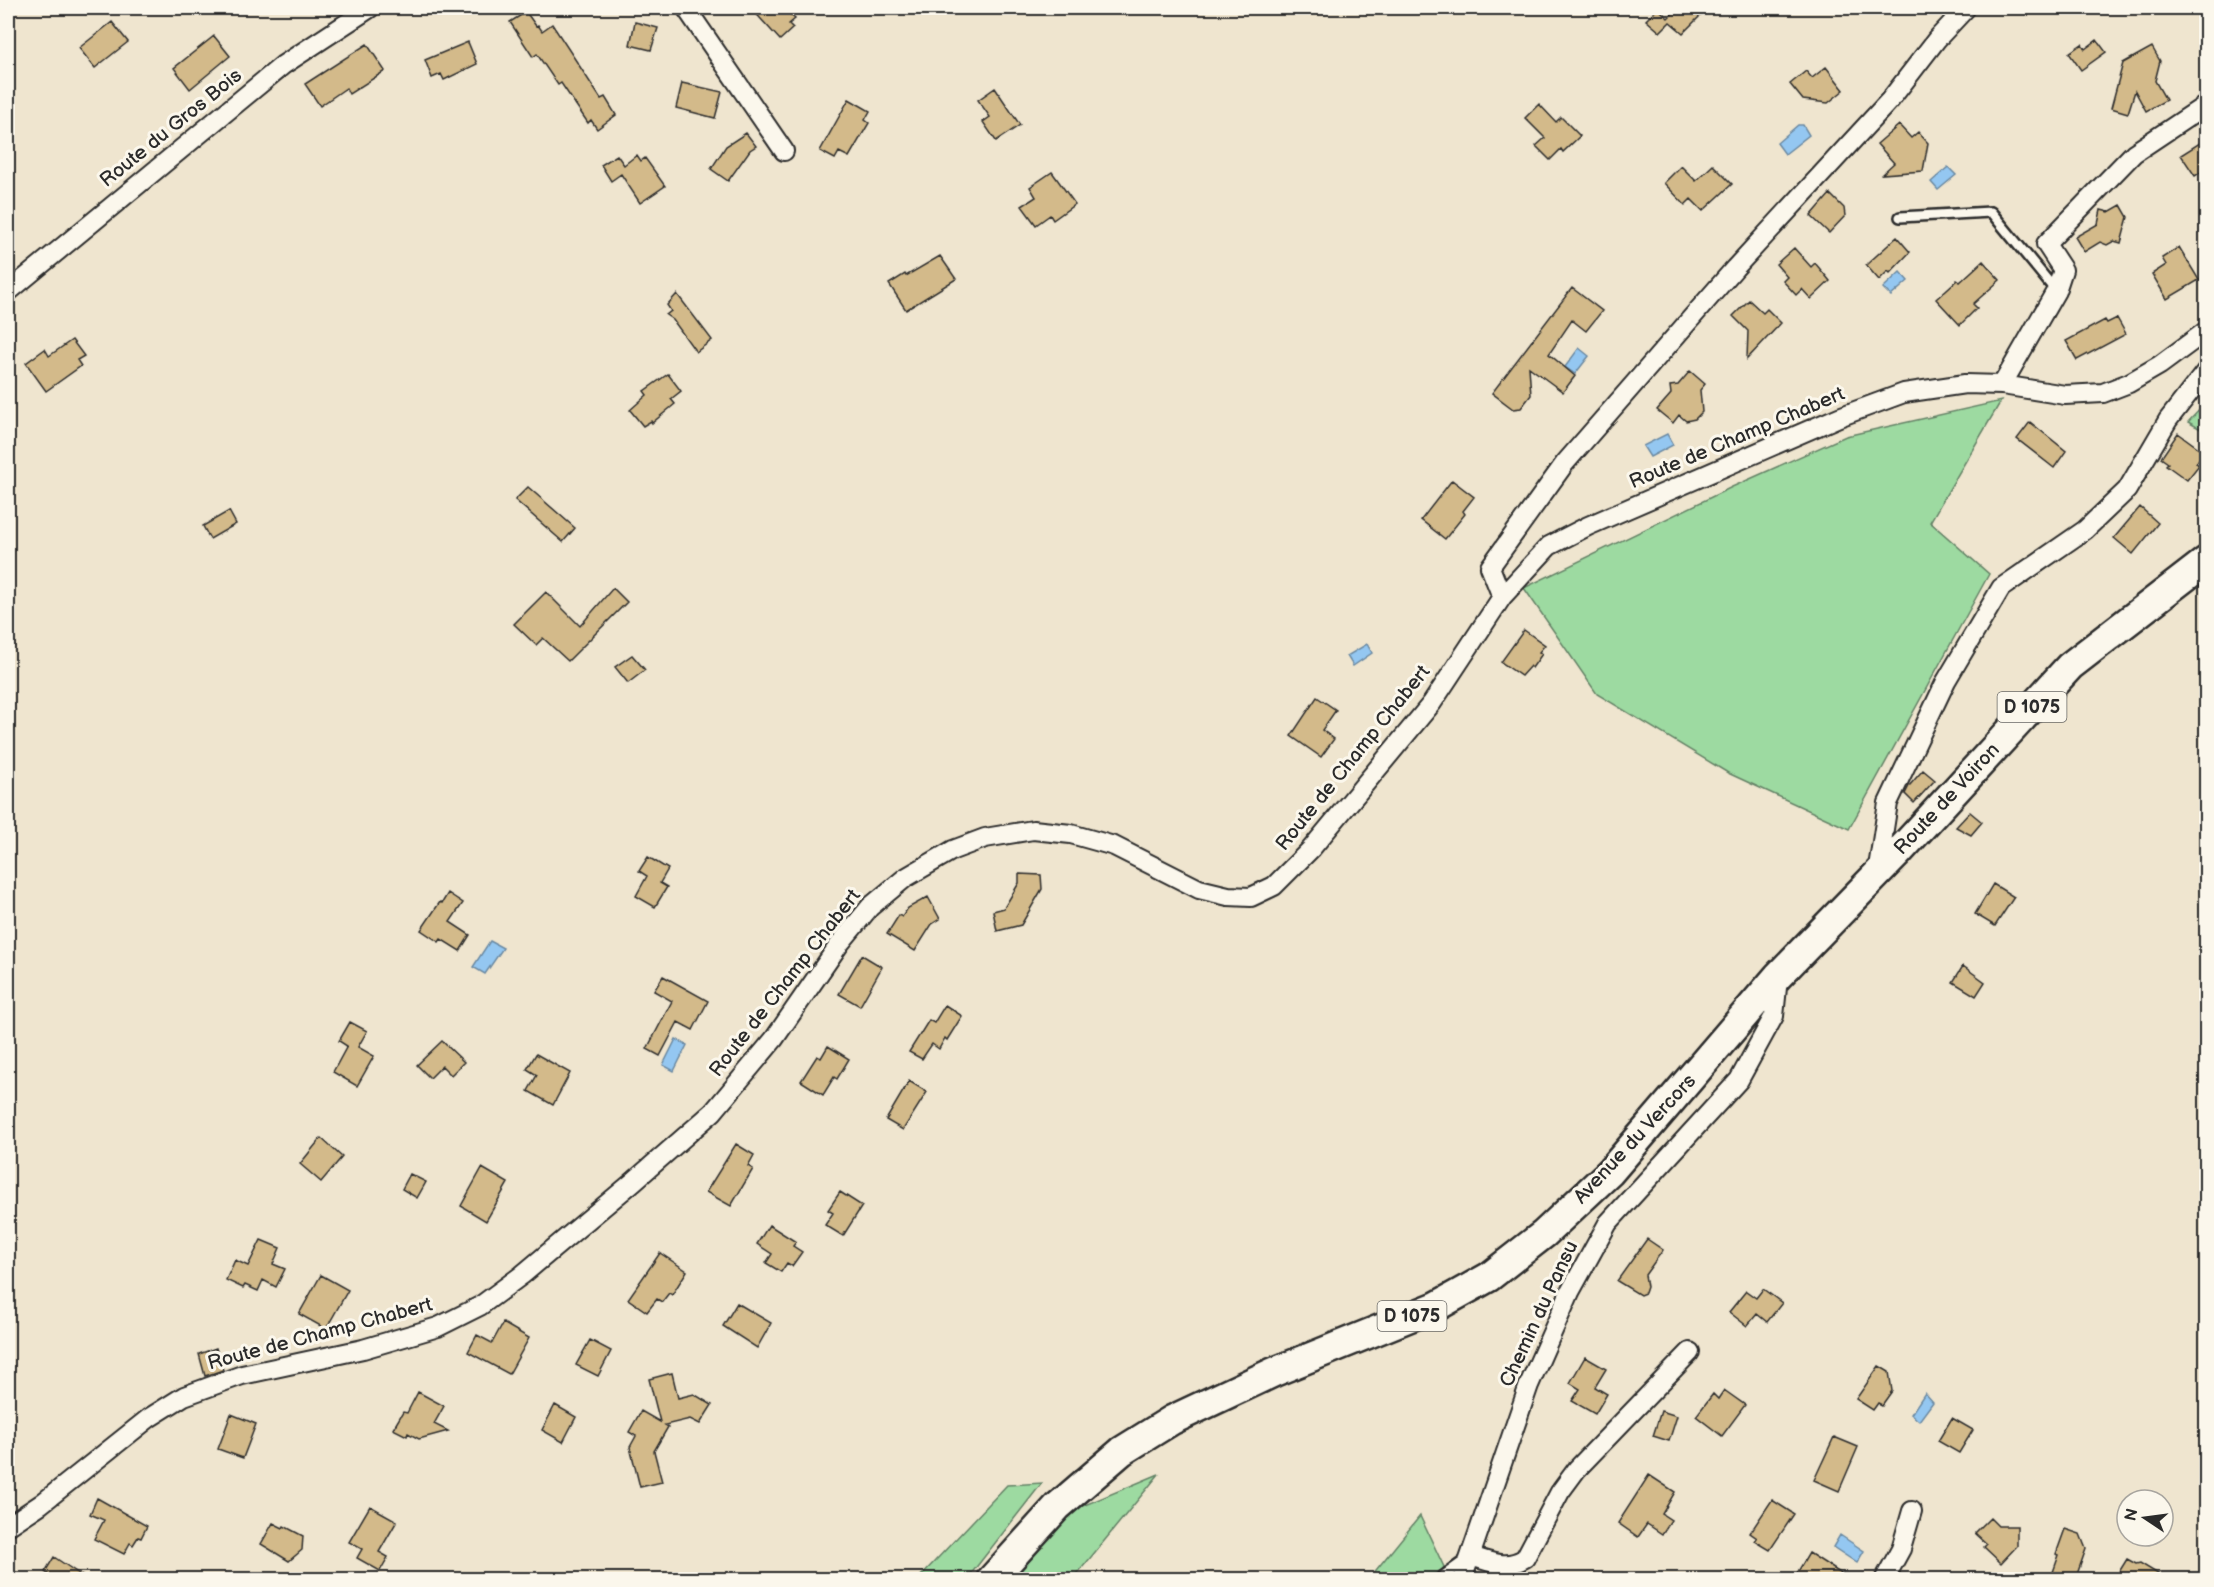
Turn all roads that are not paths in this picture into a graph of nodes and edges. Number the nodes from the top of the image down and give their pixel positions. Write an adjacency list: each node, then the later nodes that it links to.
1 (370, 8): 8 (street, Route du Gros Bois)
2 (686, 8): 5 (street)
3 (1966, 8): 13 (street)
4 (2206, 105): 7 (street)
5 (784, 151)
6 (1900, 216): 7 (lane)
7 (2056, 291): 11 (street)
8 (8, 292)
9 (2206, 331): 11 (street, Route de Champ Chabert)
10 (2206, 371): 14 (street)
11 (2002, 385): 13 (street, Route de Champ Chabert)
12 (2206, 561): 14 (main road, Route de Voiron / D 1075)
13 (1502, 597): 18 (street, Route de Champ Chabert)
14 (1877, 874): 15 (main road, Avenue du Vercors / D 1075)
15 (1778, 976): 19 (street, Chemin du Pansu); 20 (main road, Avenue du Vercors / D 1075)
16 (1690, 1352): 19 (street)
17 (1912, 1511): 23 (street)
18 (8, 1526)
19 (1471, 1556): 21 (lane); 22 (street, Chemin du Pansu)
20 (991, 1580)
21 (1438, 1580)
22 (1462, 1580)
23 (1884, 1580)

